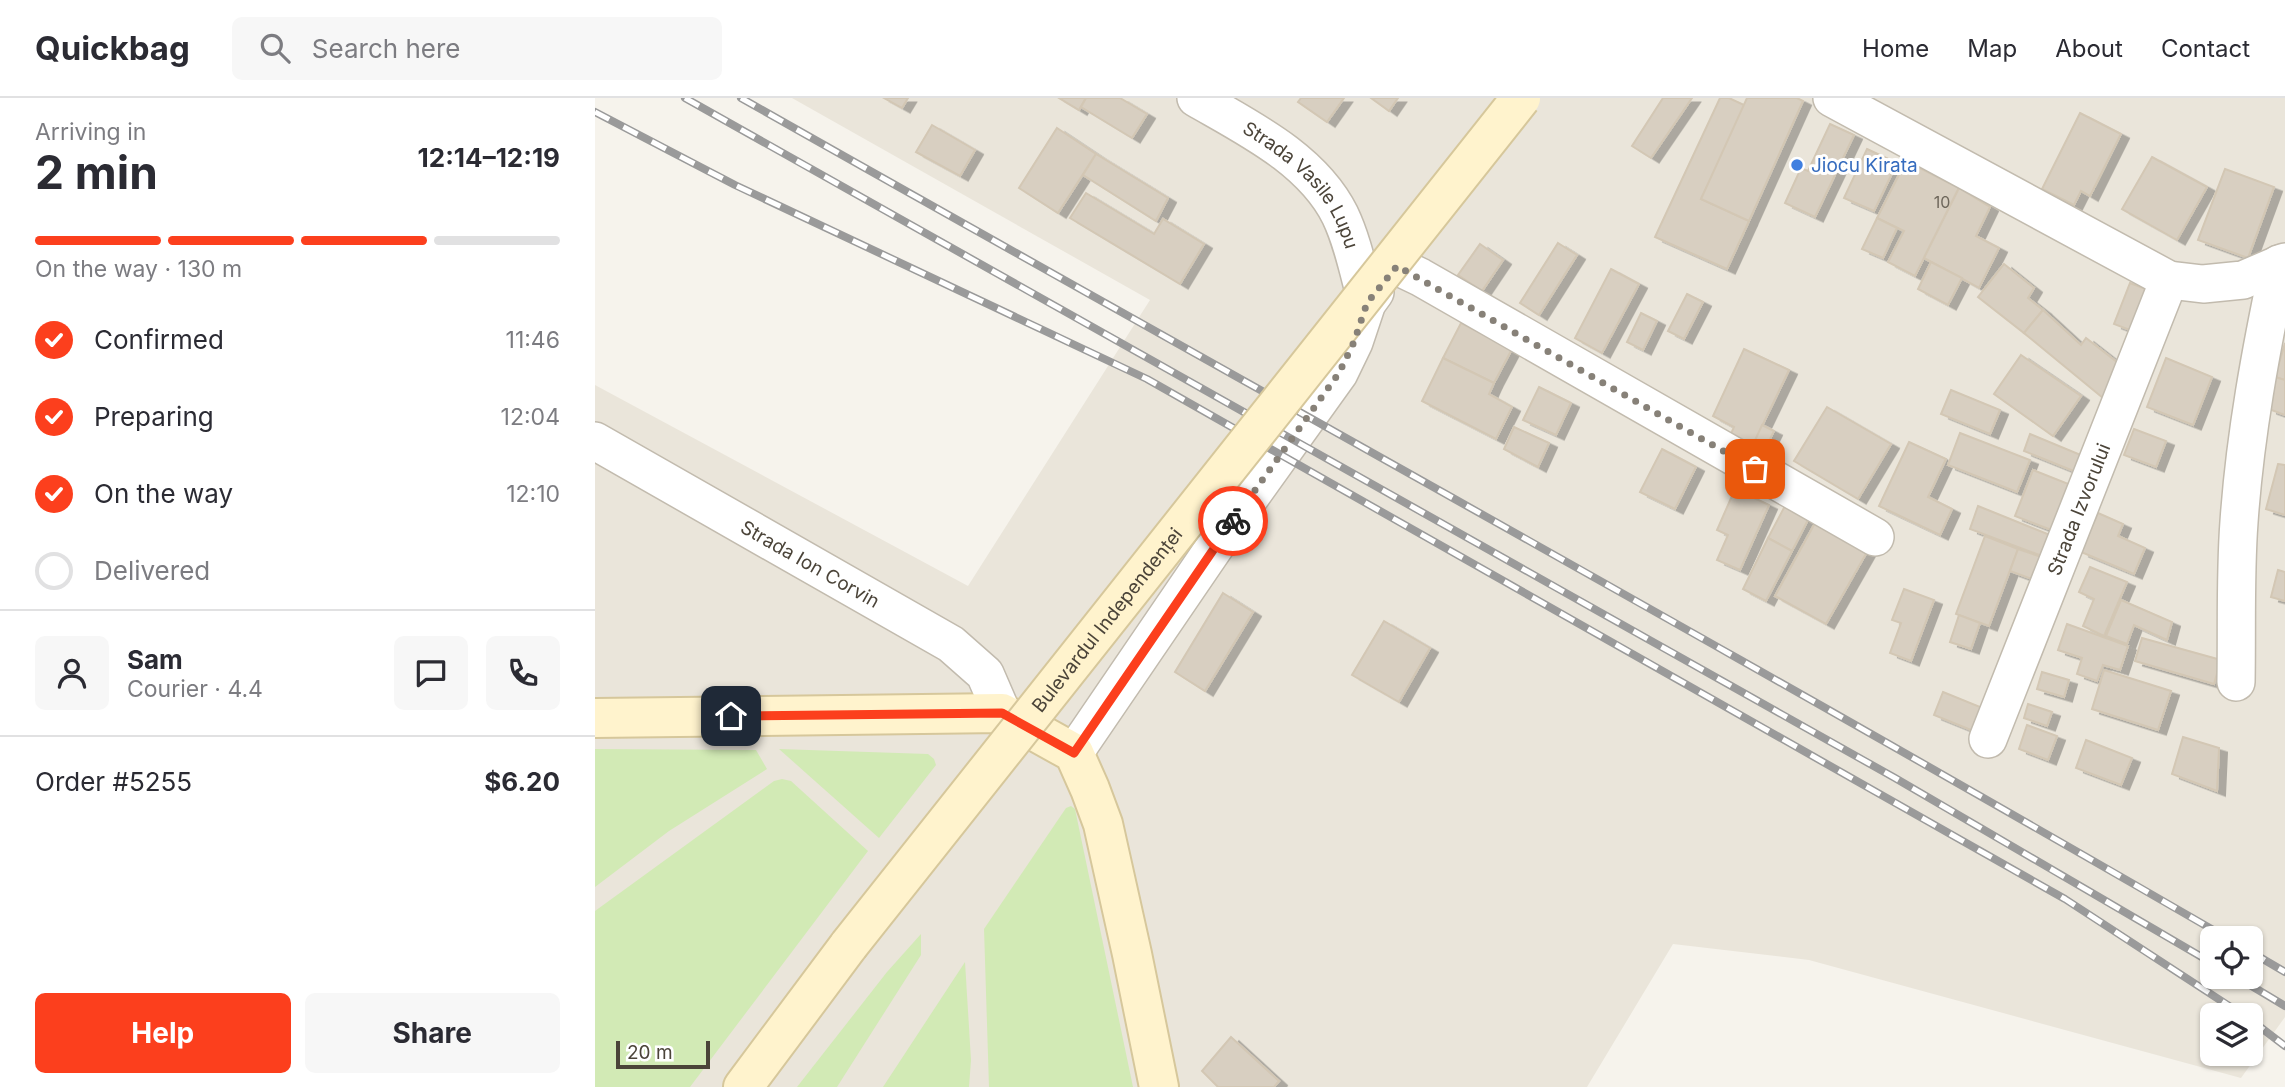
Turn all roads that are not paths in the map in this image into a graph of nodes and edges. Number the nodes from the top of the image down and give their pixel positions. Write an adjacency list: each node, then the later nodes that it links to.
1 (1196, 98): 8 (street, Strada Vasile Lupu)
2 (1521, 98): 16 (main road, Bulevardul Independenței, bridge)
3 (1532, 98): 6 (street)
4 (1832, 98): 7 (street)
5 (2282, 263): 7 (street); 11 (street)
6 (1397, 266): 8 (street); 10 (street)
7 (2169, 280): 14 (street, Strada Izvorului)
8 (1367, 303): 15 (street)
9 (595, 441): 12 (street, Strada Ion Corvin)
10 (1875, 537)
11 (2236, 682)
12 (1002, 713): 13 (main road); 15 (main road)
13 (595, 718)
14 (1988, 738)
15 (1074, 753): 17 (main road)
16 (743, 1087)
17 (1159, 1087)

